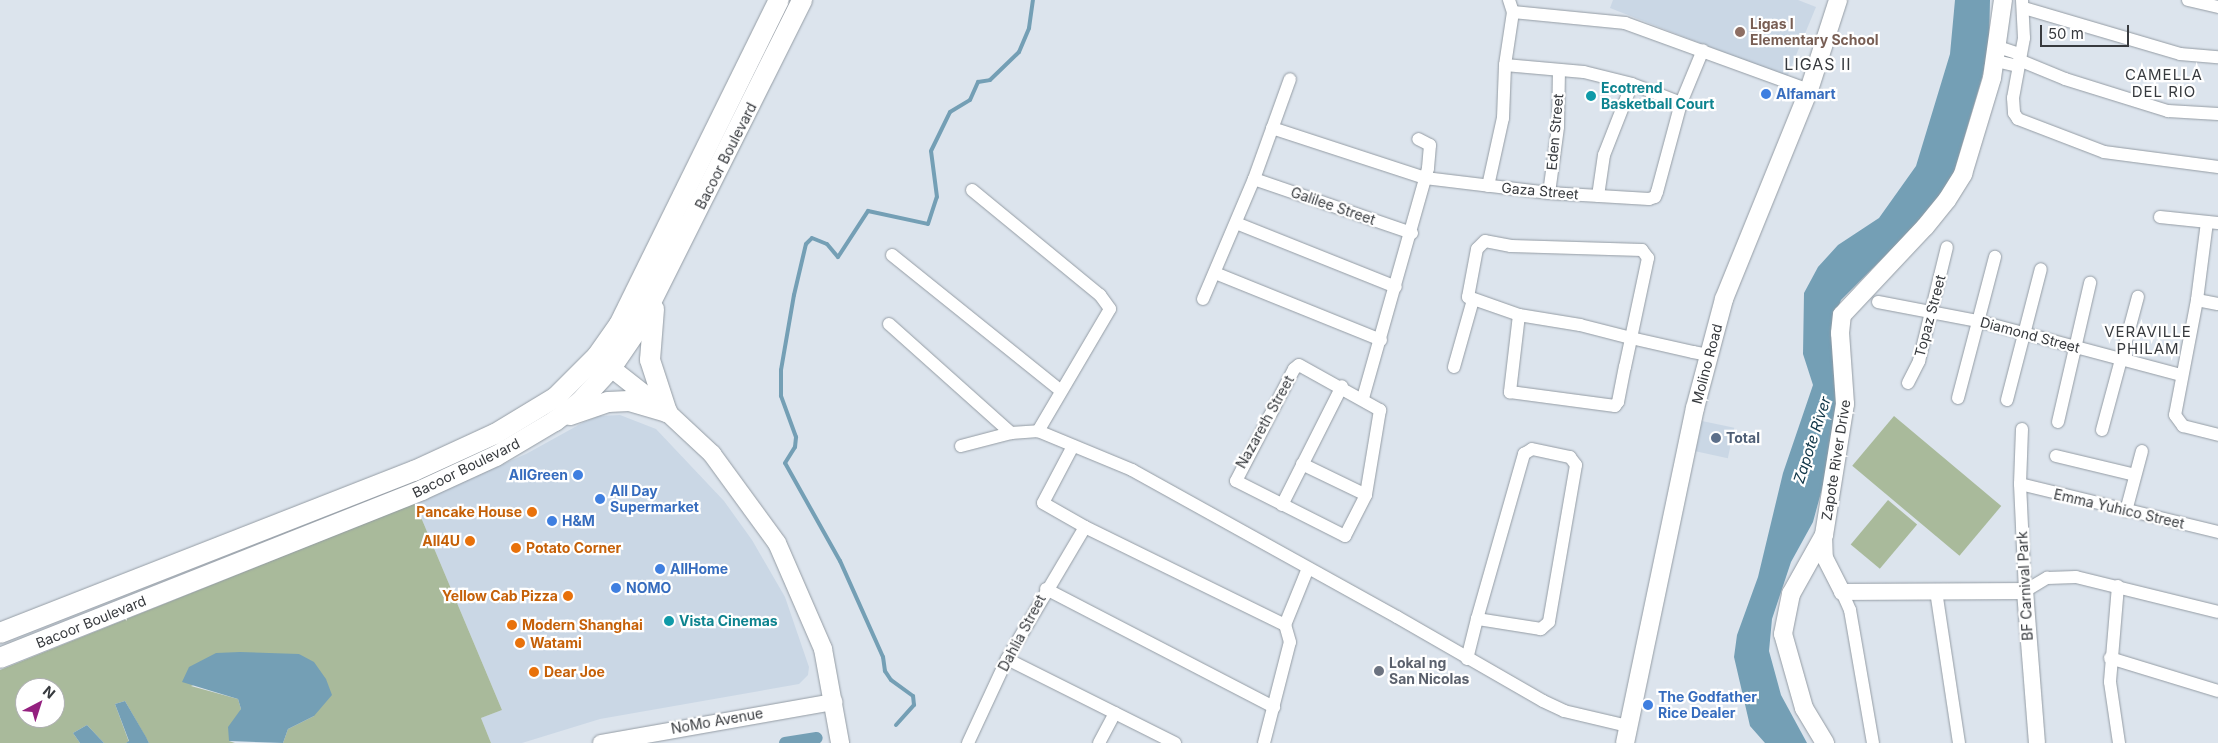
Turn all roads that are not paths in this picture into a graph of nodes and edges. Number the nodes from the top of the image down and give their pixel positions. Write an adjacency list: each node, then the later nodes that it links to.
1 (779, 0): 57 (main road, Bacoor Boulevard)
2 (802, 0): 40 (main road, Bacoor Boulevard)
3 (1838, 0): 17 (main road, Molino Road)
4 (2003, 0): 10 (main road, Zapote River Drive)
5 (2188, 0): 8 (street)
6 (2023, 4): 11 (street); 12 (street)
7 (1511, 6): 9 (street); 13 (street)
8 (2218, 7)
9 (1703, 50): 17 (street); 18 (street)
10 (1997, 54): 12 (street); 86 (main road, Zapote River Drive)
11 (2218, 57)
12 (2019, 60): 19 (street); 22 (street)
13 (1505, 65): 14 (street); 25 (street)
14 (1559, 70): 16 (street); 27 (street, Eden Street)
15 (1290, 79): 20 (street)
16 (1632, 84): 18 (street); 28 (street)
17 (1808, 90): 55 (main road, Molino Road)
18 (1682, 103): 28 (street, Gaza Street)
19 (2218, 114)
20 (1272, 128): 23 (street, Gaza Street); 24 (street)
21 (1418, 139): 23 (street)
22 (2218, 167)
23 (1425, 178): 25 (street, Gaza Street); 32 (street)
24 (1254, 179): 31 (street); 32 (street, Galilee Street)
25 (1488, 186): 27 (street, Gaza Street)
26 (972, 190): 62 (street)
27 (1549, 194): 28 (street, Gaza Street)
28 (1598, 196)
29 (2160, 217): 30 (street)
30 (2213, 222): 44 (street)
31 (1236, 223): 37 (street); 39 (street)
32 (1412, 233): 39 (street)
33 (1947, 247): 47 (street, Topaz Street)
34 (892, 256): 62 (street)
35 (1995, 257): 49 (street)
36 (2041, 270): 51 (street)
37 (1215, 274): 42 (street); 53 (street)
38 (2090, 282): 54 (street)
39 (1396, 287): 53 (street)
40 (657, 294): 57 (main road, Bacoor Boulevard); 66 (main road)
41 (2138, 297): 56 (street)
42 (1202, 299)
43 (1473, 300): 48 (street); 52 (street); 58 (street)
44 (2197, 300): 46 (street); 59 (street)
45 (1878, 302): 47 (street, Diamond Street)
46 (2218, 304)
47 (1930, 314): 49 (street, Diamond Street); 60 (street, Topaz Street)
48 (1519, 316): 52 (street); 52 (street)
49 (1978, 321): 51 (street, Diamond Street); 64 (street)
50 (889, 324): 72 (street)
51 (2024, 333): 54 (street, Diamond Street); 65 (street)
52 (1631, 338): 55 (street)
53 (1381, 340): 63 (street)
54 (2075, 347): 56 (street, Diamond Street); 68 (street)
55 (1709, 355): 105 (main road, Molino Road)
56 (2122, 359): 59 (street, Diamond Street); 70 (street)
57 (604, 362): 66 (main road); 67 (main road, Bacoor Boulevard); 96 (main road, Bacoor Boulevard)
58 (1454, 367)
59 (2181, 375): 73 (street)
60 (1908, 383)
61 (1342, 386): 63 (street); 78 (street); 82 (street, Nazareth Street)
62 (1060, 390): 71 (street)
63 (1363, 398): 81 (street)
64 (1958, 398)
65 (2007, 400)
66 (667, 412): 67 (main road); 102 (main road)
67 (555, 421): 97 (main road, Bacoor Boulevard)
68 (2058, 422)
69 (2022, 429): 80 (street, BF Carnival Park)
70 (2102, 430)
71 (1038, 431): 72 (street); 75 (street)
72 (1011, 433): 74 (street)
73 (2218, 435)
74 (961, 446)
75 (1072, 446): 84 (street); 87 (street)
76 (2142, 451): 79 (street)
77 (2056, 456): 79 (street)
78 (1302, 464): 81 (street); 82 (street)
79 (2135, 475): 83 (street)
80 (2020, 484): 83 (street, Emma Yuhico Street); 90 (street, BF Carnival Park)
81 (1366, 495): 82 (street)
82 (1282, 505)
83 (2126, 511): 85 (street, Emma Yuhico Street)
84 (1084, 527): 89 (street, Dahlia Street); 95 (street)
85 (2218, 532)
86 (1824, 535): 91 (street); 112 (main road, Zapote River Drive)
87 (1308, 568): 95 (street); 100 (street)
88 (2118, 586): 90 (street); 93 (street); 98 (street)
89 (1046, 589): 99 (street, Dahlia Street); 103 (street)
90 (2025, 591): 92 (street); 115 (street, BF Carnival Park)
91 (1842, 592): 92 (street); 113 (street)
92 (1936, 592): 114 (street)
93 (2218, 612)
94 (1477, 619): 94 (street); 100 (street)
95 (1285, 625): 103 (street)
96 (0, 633)
97 (0, 658)
98 (2110, 658): 101 (street); 116 (street)
99 (1007, 659): 104 (street); 108 (street, Dahlia Street)
100 (1467, 659): 105 (street)
101 (2218, 691)
102 (834, 702): 106 (street, NoMo Avenue); 107 (main road)
103 (1274, 707): 111 (street)
104 (1115, 713): 109 (street); 110 (street)
105 (1627, 735)
106 (601, 743)
107 (840, 743)
108 (968, 743)
109 (1099, 743)
110 (1175, 743)
111 (1264, 743)
112 (1825, 743)
113 (1873, 743)
114 (1959, 743)
115 (2037, 743)
116 (2119, 743)

